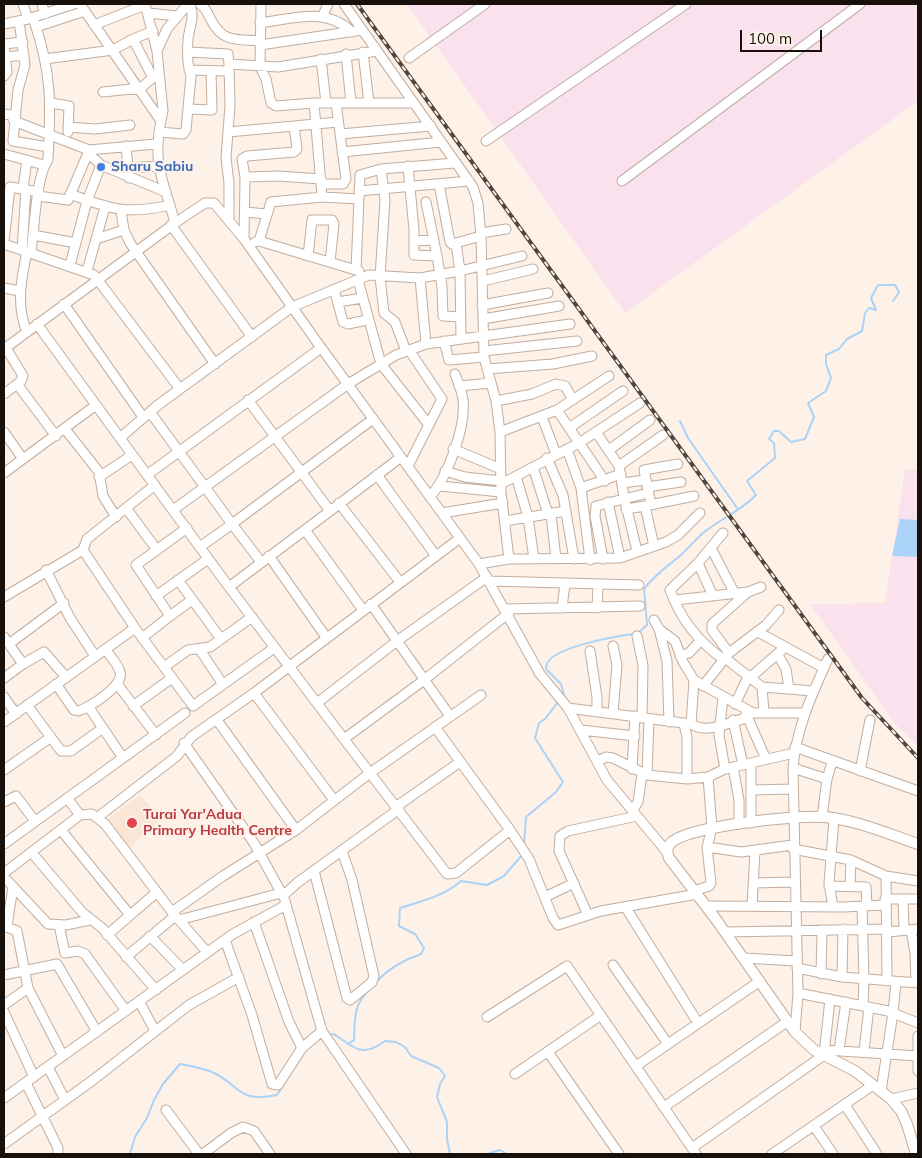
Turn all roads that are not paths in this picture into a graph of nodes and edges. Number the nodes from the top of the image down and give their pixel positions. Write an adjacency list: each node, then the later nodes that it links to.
1 (23, 4): 17 (street)
2 (42, 4): 14 (street)
3 (74, 4): 14 (street)
4 (188, 4): 16 (street); 34 (street)
5 (200, 4): 26 (street)
6 (261, 4): 19 (street)
7 (328, 4): 15 (street)
8 (344, 4): 23 (street)
9 (485, 4): 40 (street)
10 (686, 4): 73 (street)
11 (860, 4): 92 (street)
12 (82, 7): 21 (street); 22 (street)
13 (146, 7): 16 (street); 21 (street); 24 (street)
14 (46, 14): 17 (street)
15 (323, 15): 19 (street); 25 (street)
16 (177, 16): 32 (street)
17 (31, 18): 18 (street); 22 (street)
18 (19, 22): 20 (street); 28 (street)
19 (260, 23): 29 (street)
20 (4, 24)
21 (94, 25): 31 (street)
22 (36, 27): 41 (street)
23 (362, 30): 25 (street); 33 (street)
24 (153, 31): 27 (street); 32 (street)
25 (352, 32): 29 (street)
26 (219, 34): 29 (street); 36 (street)
27 (133, 39): 31 (street); 48 (street)
28 (23, 42): 30 (street); 38 (street)
29 (260, 43): 43 (street)
30 (4, 44): 39 (street)
31 (113, 50): 41 (street); 49 (street)
32 (157, 51): 48 (street)
33 (377, 51): 35 (street); 57 (street)
34 (188, 52): 36 (street); 45 (street)
35 (363, 52): 37 (street); 56 (street)
36 (218, 53): 44 (street)
37 (346, 54): 42 (street); 55 (street)
38 (24, 55): 39 (street); 60 (street)
39 (6, 58): 47 (street)
40 (409, 58)
41 (46, 59): 51 (street)
42 (321, 59): 43 (street); 53 (street)
43 (260, 67): 44 (street); 52 (street)
44 (228, 68): 46 (street); 69 (street)
45 (189, 70): 46 (street); 58 (street)
46 (211, 71): 58 (street)
47 (4, 76)
48 (155, 76): 49 (street); 61 (street)
49 (140, 88): 50 (street); 61 (street)
50 (103, 92)
51 (51, 103): 67 (street); 70 (street)
52 (314, 103): 53 (street); 63 (street)
53 (326, 103): 54 (street)
54 (336, 103): 55 (street); 62 (street)
55 (351, 103): 56 (street)
56 (369, 103): 57 (street)
57 (413, 103): 66 (street)
58 (188, 109): 68 (street)
59 (4, 114): 60 (street)
60 (14, 121): 70 (street); 77 (street)
61 (161, 121): 68 (street)
62 (338, 122): 63 (street); 71 (street)
63 (315, 123): 65 (street); 91 (street)
64 (130, 125): 67 (street)
65 (294, 126): 69 (street); 90 (street)
66 (430, 126): 71 (street); 74 (street)
67 (68, 128): 72 (street)
68 (159, 132): 75 (street)
69 (228, 132): 110 (street)
70 (50, 134): 72 (street); 77 (street)
71 (340, 134): 79 (street)
72 (67, 140): 78 (street)
73 (486, 141)
74 (441, 142): 79 (street); 82 (street)
75 (156, 144): 76 (street); 85 (street)
76 (126, 146): 78 (street); 87 (street)
77 (48, 148): 83 (street)
78 (88, 151): 84 (street); 100 (street)
79 (342, 152): 91 (street)
80 (4, 154): 81 (street)
81 (27, 160): 83 (street); 97 (street)
82 (455, 163): 86 (street); 93 (street)
83 (44, 165): 99 (street)
84 (101, 165): 89 (street); 103 (street)
85 (158, 166): 87 (street); 98 (street)
86 (408, 166): 88 (street); 95 (street)
87 (129, 168): 89 (street)
88 (382, 169): 96 (street); 101 (street)
89 (129, 178): 98 (street)
90 (245, 178): 91 (street); 108 (street)
91 (321, 181): 102 (street)
92 (622, 181)
93 (468, 182): 94 (street); 115 (street)
94 (440, 184): 95 (street); 123 (street)
95 (410, 186): 96 (street); 120 (street)
96 (384, 188): 101 (street); 138 (street)
97 (24, 189): 99 (street); 121 (street); 124 (street)
98 (166, 192): 105 (street)
99 (38, 194): 100 (street); 114 (street)
100 (70, 194): 103 (street)
101 (359, 195): 102 (street); 132 (street)
102 (322, 197): 109 (street)
103 (87, 201): 106 (street); 122 (street)
104 (426, 202): 117 (street)
105 (170, 205): 107 (street); 111 (street)
106 (105, 207): 107 (street); 116 (street)
107 (121, 211): 113 (street)
108 (246, 212): 109 (street); 118 (street)
109 (266, 214): 119 (street)
110 (229, 219): 111 (street); 118 (street)
111 (173, 224): 125 (street); 160 (street)
112 (506, 229): 115 (street)
113 (124, 230): 116 (street); 125 (street)
114 (34, 235): 122 (street); 124 (street)
115 (481, 235): 123 (street); 131 (street)
116 (96, 239): 134 (street)
117 (434, 240): 120 (street); 127 (street)
118 (246, 241): 119 (street); 152 (street)
119 (259, 241): 126 (street)
120 (414, 241): 127 (street)
121 (4, 243): 124 (street)
122 (76, 243): 130 (street)
123 (456, 243): 135 (street)
124 (27, 252): 130 (street); 145 (street)
125 (136, 252): 141 (street); 170 (street)
126 (308, 256): 129 (street); 129 (street)
127 (437, 256): 137 (street)
128 (522, 256): 131 (street)
129 (330, 262): 132 (street)
130 (70, 265): 134 (street)
131 (483, 266): 135 (street); 142 (street)
132 (356, 270): 136 (street)
133 (533, 270): 142 (street)
134 (87, 271): 141 (street)
135 (460, 271): 137 (street); 153 (street)
136 (369, 275): 138 (street); 140 (street)
137 (440, 276): 139 (street); 153 (street)
138 (380, 277): 139 (street); 167 (street)
139 (420, 278): 164 (street)
140 (358, 280): 144 (street); 147 (street)
141 (99, 281): 149 (street); 179 (street)
142 (483, 281): 150 (street)
143 (4, 288): 145 (street)
144 (334, 289): 148 (street); 152 (street)
145 (20, 291): 158 (street)
146 (548, 293): 150 (street)
147 (362, 298): 148 (street); 155 (street)
148 (338, 302): 155 (street)
149 (64, 304): 156 (street); 188 (street)
150 (482, 305): 154 (street)
151 (558, 306): 154 (street)
152 (292, 307): 160 (street); 166 (street)
153 (461, 317): 161 (street)
154 (483, 319): 159 (street)
155 (367, 320): 171 (street)
156 (37, 324): 158 (street); 186 (street)
157 (570, 324): 159 (street)
158 (27, 332): 165 (street)
159 (483, 336): 161 (street); 168 (street)
160 (252, 337): 170 (street)
161 (461, 339): 163 (street)
162 (577, 340): 168 (street)
163 (444, 341): 164 (street); 168 (street)
164 (426, 344): 167 (street)
165 (5, 348): 176 (street)
166 (321, 348): 177 (street); 182 (street)
167 (407, 351): 171 (street); 192 (street)
168 (484, 354): 172 (street)
169 (592, 356): 172 (street)
170 (215, 364): 179 (street)
171 (381, 364): 177 (street); 192 (street)
172 (487, 369): 175 (street)
173 (455, 374): 178 (street)
174 (609, 376): 183 (street)
175 (491, 383): 178 (street); 184 (street)
176 (17, 384): 181 (street); 199 (street)
177 (348, 384): 190 (street); 200 (street)
178 (459, 386): 203 (street)
179 (180, 389): 188 (street)
180 (624, 391): 193 (street)
181 (4, 394)
182 (248, 400): 200 (street); 206 (street)
183 (573, 400): 184 (street); 187 (street)
184 (496, 401): 196 (street)
185 (640, 403): 197 (street)
186 (96, 405): 194 (street); 201 (street)
187 (557, 410): 189 (street); 193 (street)
188 (146, 415): 201 (street); 206 (street)
189 (542, 417): 196 (street); 208 (street)
190 (374, 419): 209 (street); 217 (street)
191 (650, 420): 205 (street)
192 (429, 425): 212 (street)
193 (569, 428): 202 (street)
194 (65, 429): 199 (street); 222 (street)
195 (4, 432): 210 (street)
196 (500, 432): 214 (street)
197 (596, 432): 202 (street); 205 (street)
198 (664, 435): 218 (street)
199 (56, 436): 210 (street)
200 (274, 436): 217 (street); 228 (street)
201 (120, 438): 207 (street)
202 (579, 443): 204 (street); 223 (street)
203 (454, 449): 214 (street); 215 (street)
204 (567, 449): 208 (street); 230 (street)
205 (609, 450): 218 (street)
206 (179, 451): 219 (street); 228 (street)
207 (132, 455): 219 (street); 222 (street)
208 (552, 456): 213 (street); 244 (street)
209 (401, 457): 212 (street); 220 (street)
210 (23, 458): 216 (street)
211 (678, 464): 229 (street)
212 (408, 466): 233 (street)
213 (533, 467): 221 (street); 247 (street)
214 (501, 469): 227 (street)
215 (446, 471): 226 (street); 227 (street)
216 (4, 473)
217 (301, 473): 243 (street); 253 (street)
218 (621, 474): 223 (street); 229 (street); 234 (street)
219 (147, 475): 225 (street)
220 (377, 475): 236 (street); 265 (street)
221 (516, 476): 227 (street); 249 (street)
222 (99, 478): 248 (street)
223 (605, 481): 230 (street)
224 (681, 482): 229 (street)
225 (155, 485): 240 (street); 241 (street)
226 (440, 486): 231 (street); 233 (street)
227 (501, 486): 231 (street); 237 (street)
228 (205, 487): 241 (street); 253 (street)
229 (647, 487): 234 (street); 239 (street)
230 (581, 488): 251 (street)
231 (486, 492): 238 (street)
232 (694, 496): 239 (street)
233 (430, 498): 245 (street)
234 (624, 498): 235 (street); 242 (street)
235 (608, 502): 266 (street); 271 (street)
236 (339, 503): 243 (street); 280 (street)
237 (503, 504): 238 (street); 250 (street)
238 (491, 505): 245 (street)
239 (648, 505): 242 (street); 258 (street)
240 (126, 508): 248 (street); 262 (street)
241 (173, 510): 254 (street)
242 (626, 510): 263 (street)
243 (330, 511): 255 (street)
244 (566, 511): 247 (street); 252 (street)
245 (442, 513): 257 (street)
246 (700, 513): 258 (street)
247 (549, 514): 249 (street); 270 (street)
248 (116, 517): 261 (street)
249 (528, 517): 250 (street); 269 (street)
250 (505, 521): 268 (street)
251 (586, 521): 252 (street); 273 (street)
252 (568, 522): 272 (street)
253 (232, 524): 259 (street); 274 (street)
254 (187, 528): 259 (street); 262 (street)
255 (304, 530): 264 (street); 298 (street)
256 (723, 533): 260 (street)
257 (460, 538): 265 (street); 276 (street)
258 (654, 546): 263 (street)
259 (200, 547): 267 (street)
260 (711, 548): 275 (street); 287 (street)
261 (83, 550): 277 (street); 304 (street)
262 (157, 550): 288 (street)
263 (637, 551): 266 (street)
264 (269, 556): 274 (street); 309 (street)
265 (436, 556): 280 (street)
266 (620, 558): 271 (street)
267 (208, 559): 279 (street); 284 (street)
268 (509, 559): 269 (street); 276 (street)
269 (534, 559): 270 (street)
270 (556, 559): 272 (street)
271 (603, 559): 273 (street)
272 (574, 560): 273 (street)
273 (590, 560)
274 (261, 562): 284 (street)
275 (698, 563): 289 (street); 292 (street)
276 (479, 564): 278 (street)
277 (46, 570): 290 (street); 293 (street)
278 (489, 579): 281 (street); 300 (street); 313 (street)
279 (178, 580): 288 (street); 291 (street)
280 (400, 582): 294 (street)
281 (565, 584): 282 (street); 296 (street)
282 (598, 585): 283 (street); 297 (street)
283 (639, 585)
284 (228, 587): 302 (street)
285 (761, 587): 286 (street)
286 (748, 592): 287 (street); 322 (street)
287 (735, 594): 289 (street)
288 (156, 596): 301 (street)
289 (713, 596): 292 (street)
290 (4, 597)
291 (192, 600): 301 (street); 310 (street)
292 (675, 600): 312 (street)
293 (64, 603): 311 (street); 320 (street)
294 (371, 604): 298 (street); 313 (street)
295 (640, 606): 297 (street)
296 (562, 608): 297 (street); 300 (street)
297 (597, 608)
298 (363, 610): 309 (street)
299 (779, 610): 306 (street)
300 (507, 611): 330 (street); 348 (street)
301 (170, 616): 308 (street)
302 (252, 617): 310 (street); 315 (street)
303 (654, 620): 305 (street)
304 (134, 628): 308 (street); 316 (street)
305 (659, 629): 321 (street); 362 (street)
306 (758, 632): 319 (street); 322 (street)
307 (637, 636): 357 (street)
308 (142, 638): 324 (street)
309 (326, 638): 325 (street)
310 (221, 639): 317 (street)
311 (6, 640): 323 (street)
312 (700, 641): 321 (street); 322 (street)
313 (397, 642): 330 (street); 343 (street)
314 (613, 646): 352 (street)
315 (274, 648): 325 (street); 332 (street)
316 (105, 649): 320 (street); 334 (street)
317 (200, 650): 324 (street); 332 (street)
318 (590, 650): 349 (street)
319 (781, 651): 326 (street); 337 (street); 338 (street)
320 (95, 656): 327 (street)
321 (680, 656): 331 (street)
322 (725, 657): 326 (street); 335 (street)
323 (23, 664): 327 (street); 328 (street)
324 (164, 667): 329 (street)
325 (288, 667): 339 (street); 343 (street)
326 (750, 676): 336 (street); 344 (street)
327 (66, 677): 333 (street)
328 (4, 678)
329 (172, 678): 332 (street); 347 (street)
330 (425, 679): 356 (street); 371 (street)
331 (694, 680): 335 (street); 363 (street)
332 (222, 683)
333 (56, 684): 345 (street); 346 (street)
334 (118, 685): 346 (street); 347 (street)
335 (703, 686): 342 (street)
336 (762, 687): 337 (street); 350 (street)
337 (790, 688): 338 (street)
338 (814, 691): 353 (street)
339 (254, 693): 358 (street); 394 (street)
340 (481, 695): 356 (street)
341 (4, 697): 354 (street)
342 (723, 698): 344 (street); 364 (street)
343 (317, 703): 371 (street)
344 (735, 704): 355 (street)
345 (27, 705): 354 (street); 370 (street)
346 (88, 706): 366 (street)
347 (133, 706): 368 (street)
348 (568, 708): 349 (street); 367 (street)
349 (597, 711): 352 (street)
350 (764, 712): 353 (street); 355 (street)
351 (185, 713): 368 (street)
352 (613, 713): 357 (street)
353 (805, 713): 373 (street)
354 (16, 714): 361 (street)
355 (746, 714): 359 (street); 375 (street)
356 (450, 716): 365 (street)
357 (642, 717): 362 (street); 369 (street); 386 (street)
358 (217, 720): 372 (street); 408 (street)
359 (734, 720): 364 (street); 379 (street)
360 (870, 720): 384 (street)
361 (4, 722)
362 (668, 722): 363 (street)
363 (687, 724): 364 (street); 388 (street)
364 (722, 726): 381 (street)
365 (436, 727): 377 (street); 385 (street)
366 (103, 728): 370 (street); 374 (street)
367 (581, 730): 369 (street); 376 (street)
368 (156, 735): 374 (street)
369 (635, 736): 380 (street)
370 (51, 737): 383 (street)
371 (344, 739): 385 (street)
372 (184, 744): 399 (street); 418 (street)
373 (795, 750): 375 (street); 378 (street); 382 (street)
374 (123, 758): 393 (street)
375 (766, 759): 379 (street)
376 (598, 761): 380 (street); 397 (street)
377 (460, 762): 396 (street); 409 (street)
378 (832, 762): 384 (street); 389 (street)
379 (747, 764): 381 (street); 391 (street)
380 (632, 768): 386 (street)
381 (729, 768): 387 (street); 405 (street)
382 (792, 768): 389 (street); 390 (street)
383 (4, 770)
384 (860, 771): 392 (street)
385 (370, 773): 394 (street); 396 (street)
386 (644, 775): 388 (street); 397 (street)
387 (708, 777): 388 (street); 406 (street)
388 (687, 779)
389 (827, 779): 401 (street)
390 (792, 789): 391 (street); 400 (street)
391 (751, 790): 404 (street)
392 (918, 791)
393 (67, 798): 398 (street); 403 (street)
394 (334, 800): 408 (street)
395 (4, 802): 403 (street)
396 (398, 807): 409 (street); 415 (street)
397 (634, 813): 416 (street); 428 (street)
398 (80, 815): 399 (street); 407 (street)
399 (98, 817): 432 (street)
400 (792, 817): 401 (main road); 404 (main road); 413 (street)
401 (822, 817): 402 (main road)
402 (834, 818): 411 (main road); 419 (street)
403 (36, 821): 410 (street)
404 (751, 823): 405 (main road)
405 (739, 824): 406 (main road)
406 (712, 828): 412 (street); 416 (main road)
407 (61, 830): 417 (street); 445 (street)
408 (296, 830): 418 (street)
409 (510, 830): 434 (street)
410 (4, 844)
411 (918, 844)
412 (707, 846): 414 (street); 433 (street)
413 (793, 847): 414 (street); 419 (street); 427 (street)
414 (755, 850): 426 (street)
415 (342, 851): 421 (street); 421 (street)
416 (667, 852): 433 (main road)
417 (32, 853): 422 (street); 448 (street)
418 (261, 854): 435 (street); 447 (street)
419 (830, 855): 420 (street); 429 (street)
420 (852, 860): 423 (street); 430 (street)
421 (314, 871): 435 (street)
422 (4, 873)
423 (886, 876): 425 (street); 438 (street)
424 (4, 877): 431 (street)
425 (918, 881)
426 (754, 882): 427 (street); 440 (street)
427 (794, 882): 441 (street)
428 (574, 883): 434 (street); 446 (street)
429 (829, 886): 430 (street); 443 (street)
430 (850, 886): 442 (street)
431 (12, 887): 450 (street); 451 (street)
432 (157, 892): 445 (street); 447 (street)
433 (696, 893): 439 (main road); 444 (street)
434 (545, 897): 446 (street)
435 (283, 898): 447 (street); 449 (street); 496 (street)
436 (903, 899): 437 (street); 438 (street); 456 (street)
437 (918, 899)
438 (885, 902): 442 (street); 455 (street)
439 (706, 906): 440 (street); 457 (main road)
440 (752, 906): 441 (street)
441 (795, 906): 443 (street); 458 (street)
442 (864, 906): 443 (street); 452 (street)
443 (833, 907)
444 (626, 908): 446 (street); 491 (street)
445 (130, 915): 459 (street)
446 (588, 915)
447 (175, 916): 460 (street); 462 (street)
448 (90, 920): 450 (street); 459 (street)
449 (254, 922): 461 (street); 499 (street)
450 (59, 925): 485 (street)
451 (6, 926): 467 (street)
452 (863, 928): 453 (street); 455 (street); 473 (street)
453 (843, 929): 454 (street); 472 (street)
454 (822, 930): 458 (street); 469 (street)
455 (888, 930): 456 (street); 475 (street)
456 (911, 930): 476 (street)
457 (726, 932): 458 (street); 464 (main road)
458 (796, 932): 465 (street)
459 (107, 934): 463 (street)
460 (150, 936): 463 (street); 468 (street)
461 (225, 940): 462 (street); 471 (street)
462 (206, 952): 468 (street)
463 (126, 957): 478 (street)
464 (744, 958): 465 (street); 474 (main road)
465 (796, 964): 469 (street); 479 (street)
466 (612, 965): 498 (street)
467 (24, 969): 470 (street); 477 (street); 494 (street)
468 (183, 970): 478 (street)
469 (821, 974): 472 (street)
470 (4, 975)
471 (239, 977): 493 (street); 499 (street)
472 (842, 977): 473 (street)
473 (864, 979): 475 (street); 484 (street)
474 (760, 981): 490 (main road); 491 (street)
475 (891, 982): 476 (street); 487 (street)
476 (917, 983)
477 (28, 988): 483 (street); 505 (street)
478 (156, 990): 481 (street)
479 (798, 993): 480 (street); 495 (street)
480 (830, 999): 482 (street); 503 (street)
481 (139, 1001): 485 (street); 493 (street)
482 (846, 1002): 484 (street); 500 (street)
483 (4, 1005)
484 (866, 1006): 487 (street); 501 (street)
485 (126, 1010): 494 (street)
486 (4, 1012): 511 (street)
487 (893, 1014): 492 (street); 504 (street)
488 (601, 1015): 489 (street); 502 (street); 507 (street)
489 (487, 1017)
490 (788, 1021): 495 (main road); 519 (street)
491 (698, 1023): 498 (street)
492 (918, 1023)
493 (155, 1031): 516 (street)
494 (97, 1032): 505 (street)
495 (795, 1032): 503 (main road)
496 (325, 1036): 499 (street); 529 (street)
497 (918, 1036): 506 (street)
498 (668, 1044): 507 (street)
499 (302, 1048)
500 (839, 1050): 501 (street); 503 (street)
501 (864, 1051): 504 (street)
502 (548, 1052): 510 (street); 530 (street)
503 (824, 1052): 513 (main road); 525 (street)
504 (887, 1054): 506 (street); 513 (street)
505 (63, 1056): 508 (street)
506 (918, 1056): 509 (street)
507 (636, 1066): 519 (street)
508 (48, 1067): 511 (street); 516 (street)
509 (918, 1071)
510 (515, 1074)
511 (34, 1077): 512 (street)
512 (26, 1083): 515 (street); 521 (street)
513 (877, 1088): 517 (main road); 518 (street)
514 (918, 1093): 517 (street)
515 (5, 1095)
516 (65, 1100): 521 (street)
517 (891, 1100): 534 (main road)
518 (845, 1104): 522 (street); 533 (street)
519 (664, 1108): 525 (street)
520 (166, 1110): 527 (street)
521 (42, 1118): 523 (street); 526 (street)
522 (814, 1126): 524 (street); 532 (street)
523 (4, 1144)
524 (787, 1150): 531 (street)
525 (694, 1151)
526 (58, 1154)
527 (203, 1154): 528 (street)
528 (270, 1154)
529 (406, 1154)
530 (619, 1154)
531 (772, 1154)
532 (833, 1154)
533 (877, 1154)
534 (916, 1154)

